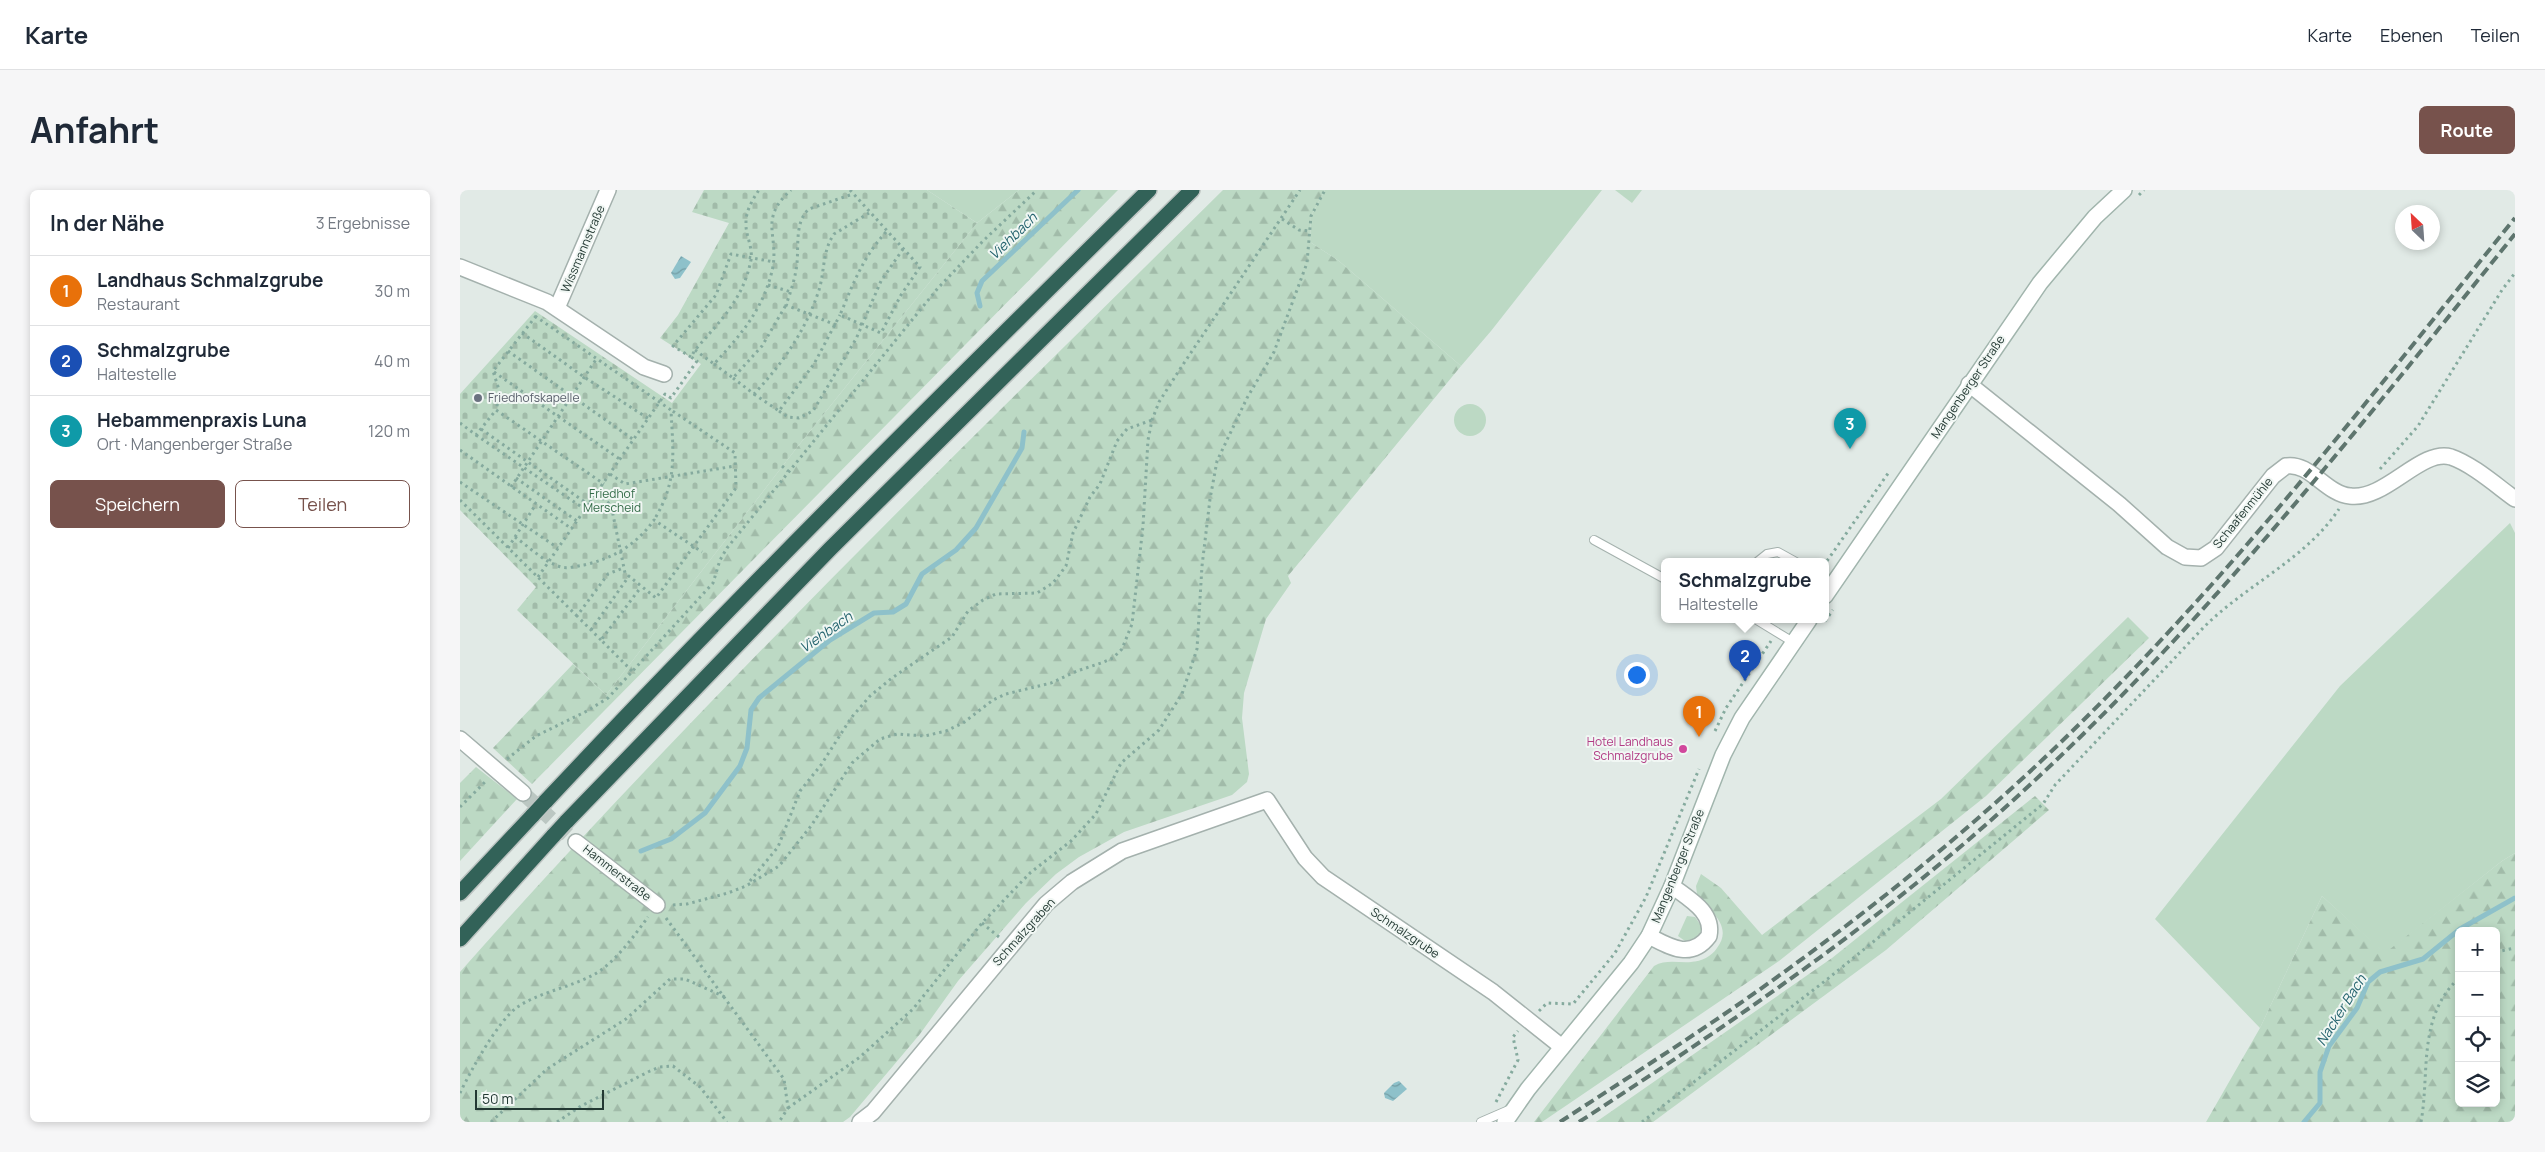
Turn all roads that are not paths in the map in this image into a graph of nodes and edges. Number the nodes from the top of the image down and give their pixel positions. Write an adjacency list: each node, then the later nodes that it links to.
1 (608, 190): 6 (street, Wissmannstraße)
2 (1149, 190): 23 (highway, bridge)
3 (1192, 190): 26 (highway, bridge)
4 (2131, 193): 8 (street, Mangenberger Straße)
5 (460, 267): 6 (street, Wissmannstraße)
6 (552, 305): 7 (street, Wissmannstraße)
7 (664, 374)
8 (1969, 384): 9 (street, Schaafenmühle); 14 (street, Mangenberger Straße)
9 (2515, 499)
10 (1594, 540): 13 (lane)
11 (1763, 558): 12 (lane)
12 (1790, 558)
13 (1661, 577)
14 (1829, 592)
15 (1762, 623): 17 (lane)
16 (1806, 623): 17 (street, Mangenberger Straße)
17 (1793, 642): 22 (street, Mangenberger Straße)
18 (460, 740): 19 (street)
19 (523, 793)
20 (1267, 800): 27 (street, Schmalzgrube); 30 (street, Schmalzgraben)
21 (576, 842): 24 (street, Hammerstraße)
22 (1672, 886): 25 (street, Mangenberger Straße); 25 (street)
23 (460, 893)
24 (657, 905)
25 (1649, 936): 27 (street, Mangenberger Straße)
26 (460, 939)
27 (1562, 1047): 28 (street, Mangenberger Straße)
28 (1515, 1108): 29 (lane); 31 (street, Mangenberger Straße)
29 (1484, 1121)
30 (860, 1122)
31 (1505, 1122)

